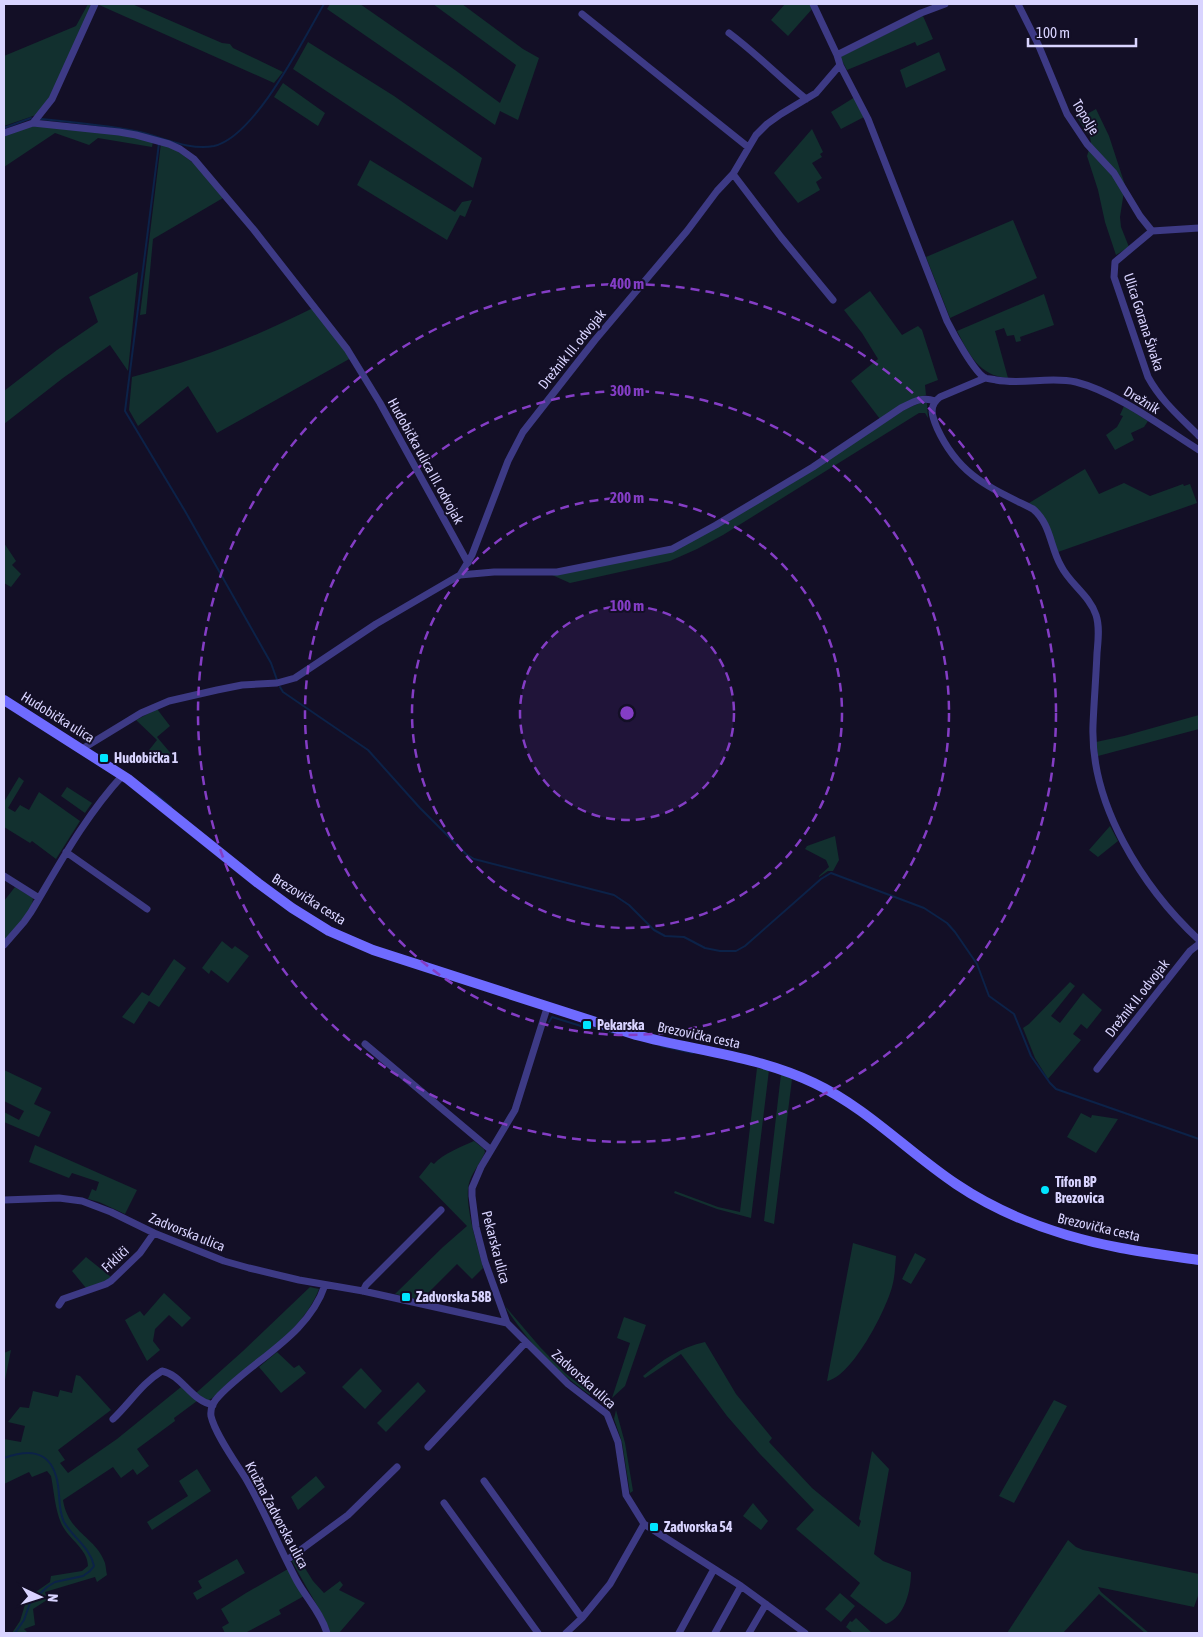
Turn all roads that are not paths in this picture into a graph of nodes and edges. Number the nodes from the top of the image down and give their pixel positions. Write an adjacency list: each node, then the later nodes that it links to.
1 (95, 4): 10 (street)
2 (813, 4): 7 (street)
3 (945, 4): 7 (street)
4 (1018, 4): 15 (street, Topolje)
5 (582, 14): 12 (street)
6 (729, 33): 9 (street)
7 (838, 55): 8 (street)
8 (840, 65): 9 (street, Drežnik III. odvojak); 17 (street)
9 (806, 99): 12 (street, Drežnik III. odvojak)
10 (33, 123): 11 (street); 21 (street, Hudobička ulica III. odvojak)
11 (4, 133)
12 (748, 147): 13 (street, Drežnik III. odvojak)
13 (733, 174): 16 (street); 21 (street, Drežnik III. odvojak)
14 (1199, 228): 15 (street)
15 (1152, 231): 19 (street, Ulica Gorana Šivaka)
16 (833, 300)
17 (985, 378): 18 (street); 20 (street, Drežnik)
18 (935, 401): 22 (street); 30 (street)
19 (1199, 436)
20 (1199, 450)
21 (468, 563): 22 (street)
22 (460, 575): 24 (street)
23 (4, 700): 24 (main road, Hudobička ulica)
24 (82, 749): 25 (main road, Hudobička ulica)
25 (123, 775): 26 (street); 32 (main road, Brezovička cesta)
26 (66, 852): 28 (street); 29 (street)
27 (4, 876): 28 (street)
28 (39, 898): 31 (street)
29 (147, 908)
30 (1199, 942): 34 (street, Drežnik II. odvojak)
31 (4, 945)
32 (547, 1008): 35 (street, Pekarska ulica); 39 (main road, Brezovička cesta)
33 (365, 1044): 35 (street)
34 (1097, 1069)
35 (491, 1150): 43 (street, Pekarska ulica)
36 (4, 1200): 38 (street, Zadvorska ulica)
37 (441, 1210): 41 (street)
38 (154, 1233): 40 (street, Zadvorska ulica); 42 (street, Frkliči)
39 (1199, 1260)
40 (325, 1285): 41 (street, Zadvorska ulica); 45 (street)
41 (363, 1291): 43 (street, Zadvorska ulica)
42 (59, 1305)
43 (507, 1323): 44 (street, Zadvorska ulica)
44 (526, 1342): 47 (street); 51 (street, Zadvorska ulica)
45 (213, 1405): 46 (street); 52 (street, Kružna Zadvorska ulica)
46 (113, 1419)
47 (428, 1447)
48 (398, 1467): 52 (street)
49 (484, 1481): 56 (street)
50 (444, 1503): 58 (street)
51 (644, 1524): 53 (street, Zadvorska ulica); 56 (street)
52 (287, 1560): 57 (street, Kružna Zadvorska ulica)
53 (714, 1569): 54 (street, Zadvorska ulica); 60 (street)
54 (741, 1586): 55 (street, Zadvorska ulica); 61 (street)
55 (766, 1604): 62 (street); 63 (street, Zadvorska ulica)
56 (582, 1618): 59 (street)
57 (327, 1633)
58 (538, 1633)
59 (566, 1633)
60 (679, 1633)
61 (715, 1633)
62 (750, 1633)
63 (805, 1633)

